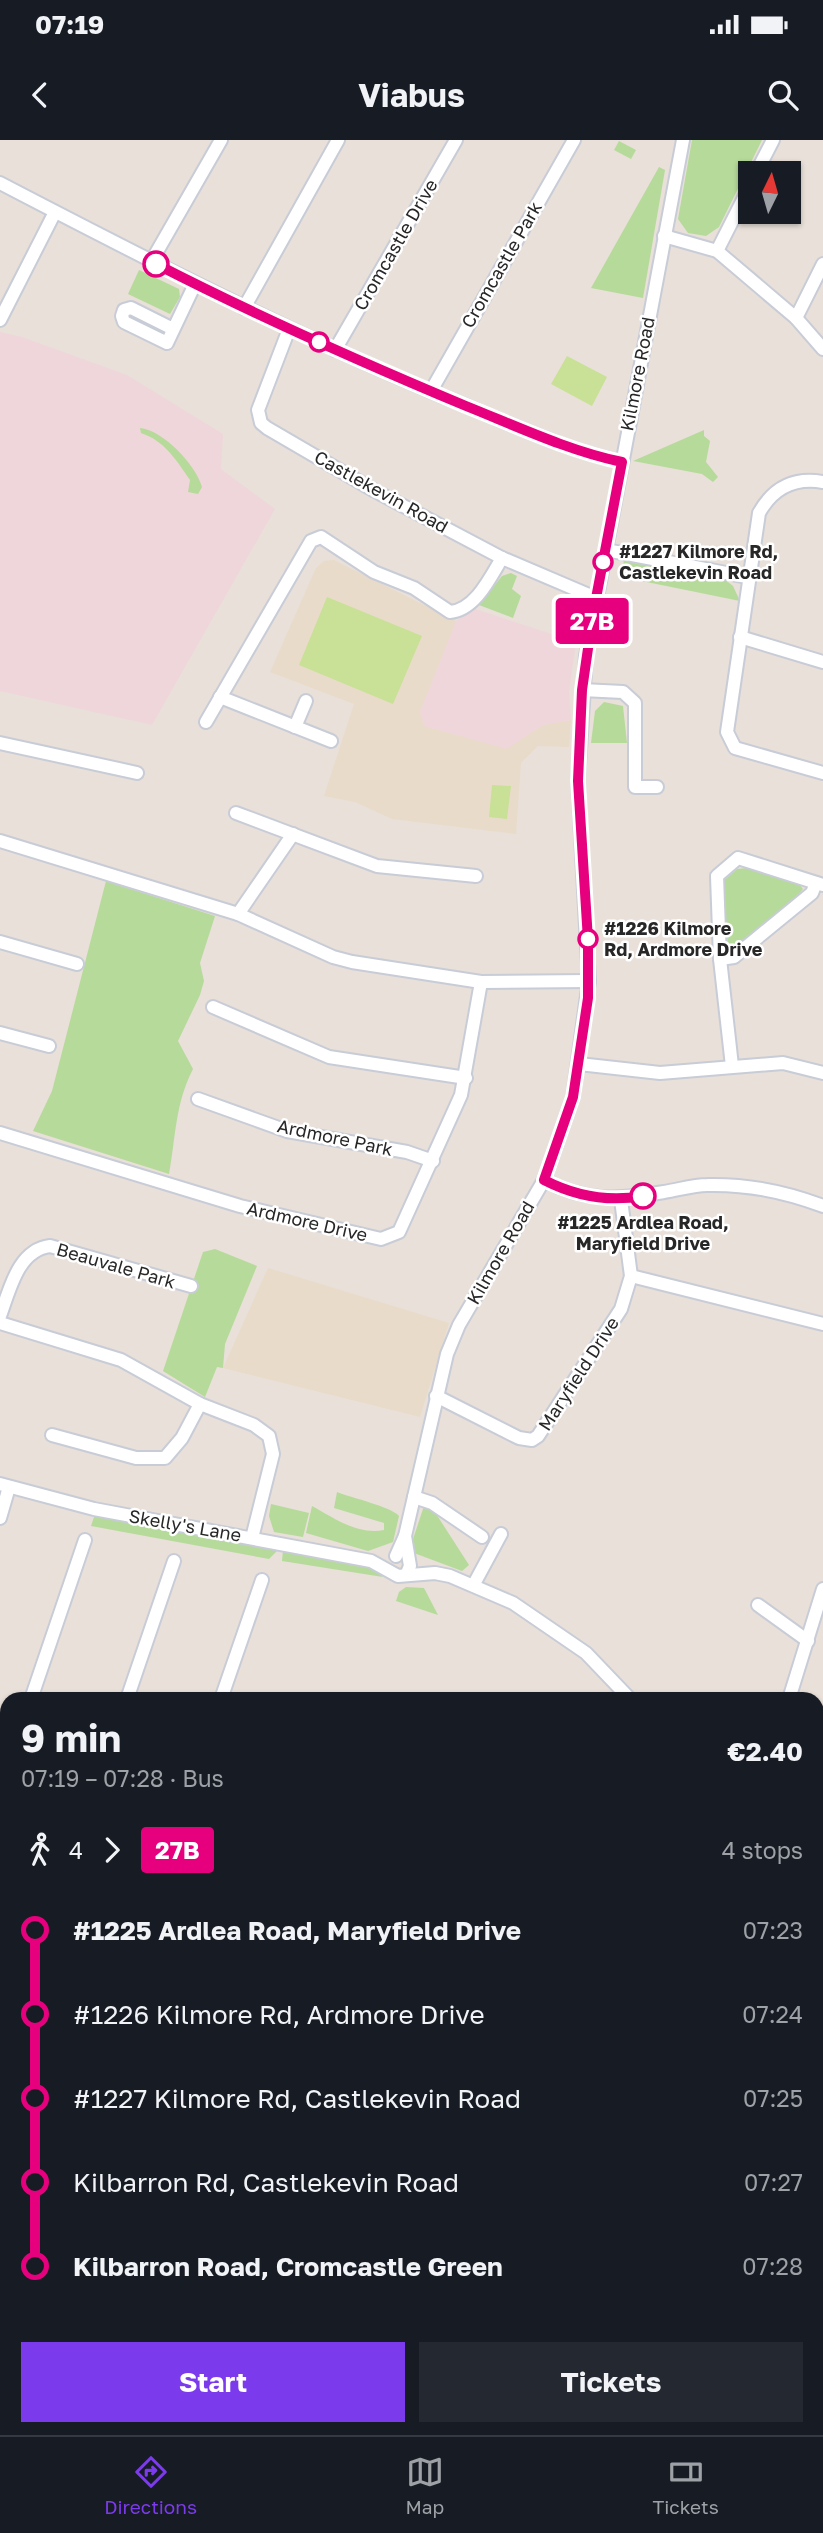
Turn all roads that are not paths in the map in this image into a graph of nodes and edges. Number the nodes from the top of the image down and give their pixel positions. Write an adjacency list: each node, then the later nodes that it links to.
1 (221, 140): 13 (street)
2 (338, 140): 17 (street)
3 (456, 140): 23 (street, Cromcastle Drive)
4 (574, 140): 24 (street, Cromcastle Park)
5 (683, 140): 11 (street, Kilmore Road)
6 (773, 140): 7 (street)
7 (762, 161)
8 (0, 183): 10 (street)
9 (738, 210): 12 (street)
10 (55, 212): 13 (street); 16 (street)
11 (664, 236): 12 (street); 25 (street, Kilmore Road)
12 (717, 251): 18 (street)
13 (151, 262): 15 (street)
14 (823, 264): 18 (street)
15 (195, 284): 17 (street); 20 (street)
16 (6, 295): 19 (street)
17 (244, 308): 21 (street)
18 (796, 318): 22 (street)
19 (0, 320)
20 (173, 329)
21 (289, 329): 23 (street); 28 (street, Castlekevin Road)
22 (823, 349)
23 (335, 350): 24 (street)
24 (431, 391): 25 (street)
25 (622, 462): 27 (street, Kilmore Road)
26 (823, 482): 29 (street)
27 (606, 550): 29 (street); 30 (street, Kilmore Road)
28 (502, 558): 30 (street, Castlekevin Road); 34 (street)
29 (747, 576): 31 (street)
30 (596, 598): 33 (street, Kilmore Road)
31 (740, 637): 32 (street); 41 (street)
32 (823, 662)
33 (582, 690): 42 (street); 52 (street, Kilmore Road)
34 (220, 698): 36 (street); 37 (street)
35 (306, 701): 37 (street)
36 (206, 722)
37 (295, 727): 38 (street)
38 (331, 741)
39 (0, 743): 40 (street)
40 (137, 773)
41 (823, 773)
42 (657, 787)
43 (236, 813): 44 (street)
44 (293, 834): 46 (street); 48 (street)
45 (0, 841): 48 (street)
46 (476, 876)
47 (819, 884): 50 (street); 50 (street)
48 (238, 914): 53 (street)
49 (0, 942): 51 (street)
50 (720, 958): 58 (street)
51 (77, 964)
52 (589, 981): 53 (street); 57 (street, Kilmore Road)
53 (481, 982): 60 (street, Ardmore Drive)
54 (213, 1007): 60 (street)
55 (0, 1033): 56 (street)
56 (48, 1046)
57 (579, 1064): 58 (street); 64 (street, Kilmore Road)
58 (732, 1066): 59 (street)
59 (823, 1073)
60 (466, 1078): 63 (street, Ardmore Drive)
61 (198, 1099): 63 (street, Ardmore Park)
62 (0, 1133): 63 (street, Ardmore Drive)
63 (433, 1161)
64 (544, 1180): 65 (street); 72 (street, Kilmore Road)
65 (621, 1200): 66 (street); 67 (street, Maryfield Drive)
66 (823, 1206)
67 (631, 1276): 71 (street); 72 (street, Maryfield Drive)
68 (191, 1286): 69 (street, Beauvale Park)
69 (0, 1316)
70 (0, 1323): 73 (street)
71 (823, 1324)
72 (436, 1396): 76 (street, Kilmore Road)
73 (200, 1404): 74 (street); 80 (street)
74 (52, 1435)
75 (4, 1486): 77 (street); 80 (street, Skelly's Lane)
76 (414, 1497): 79 (street); 83 (street, Kilmore Road)
77 (0, 1518)
78 (501, 1534): 85 (street)
79 (482, 1537)
80 (252, 1538): 83 (street, Skelly's Lane)
81 (85, 1541): 89 (street)
82 (174, 1561): 90 (street)
83 (400, 1562): 85 (street)
84 (262, 1580): 91 (street)
85 (474, 1584): 92 (street)
86 (823, 1589): 88 (street)
87 (758, 1605): 88 (street)
88 (808, 1641): 93 (street)
89 (33, 1692)
90 (129, 1692)
91 (223, 1692)
92 (624, 1692)
93 (791, 1692)

